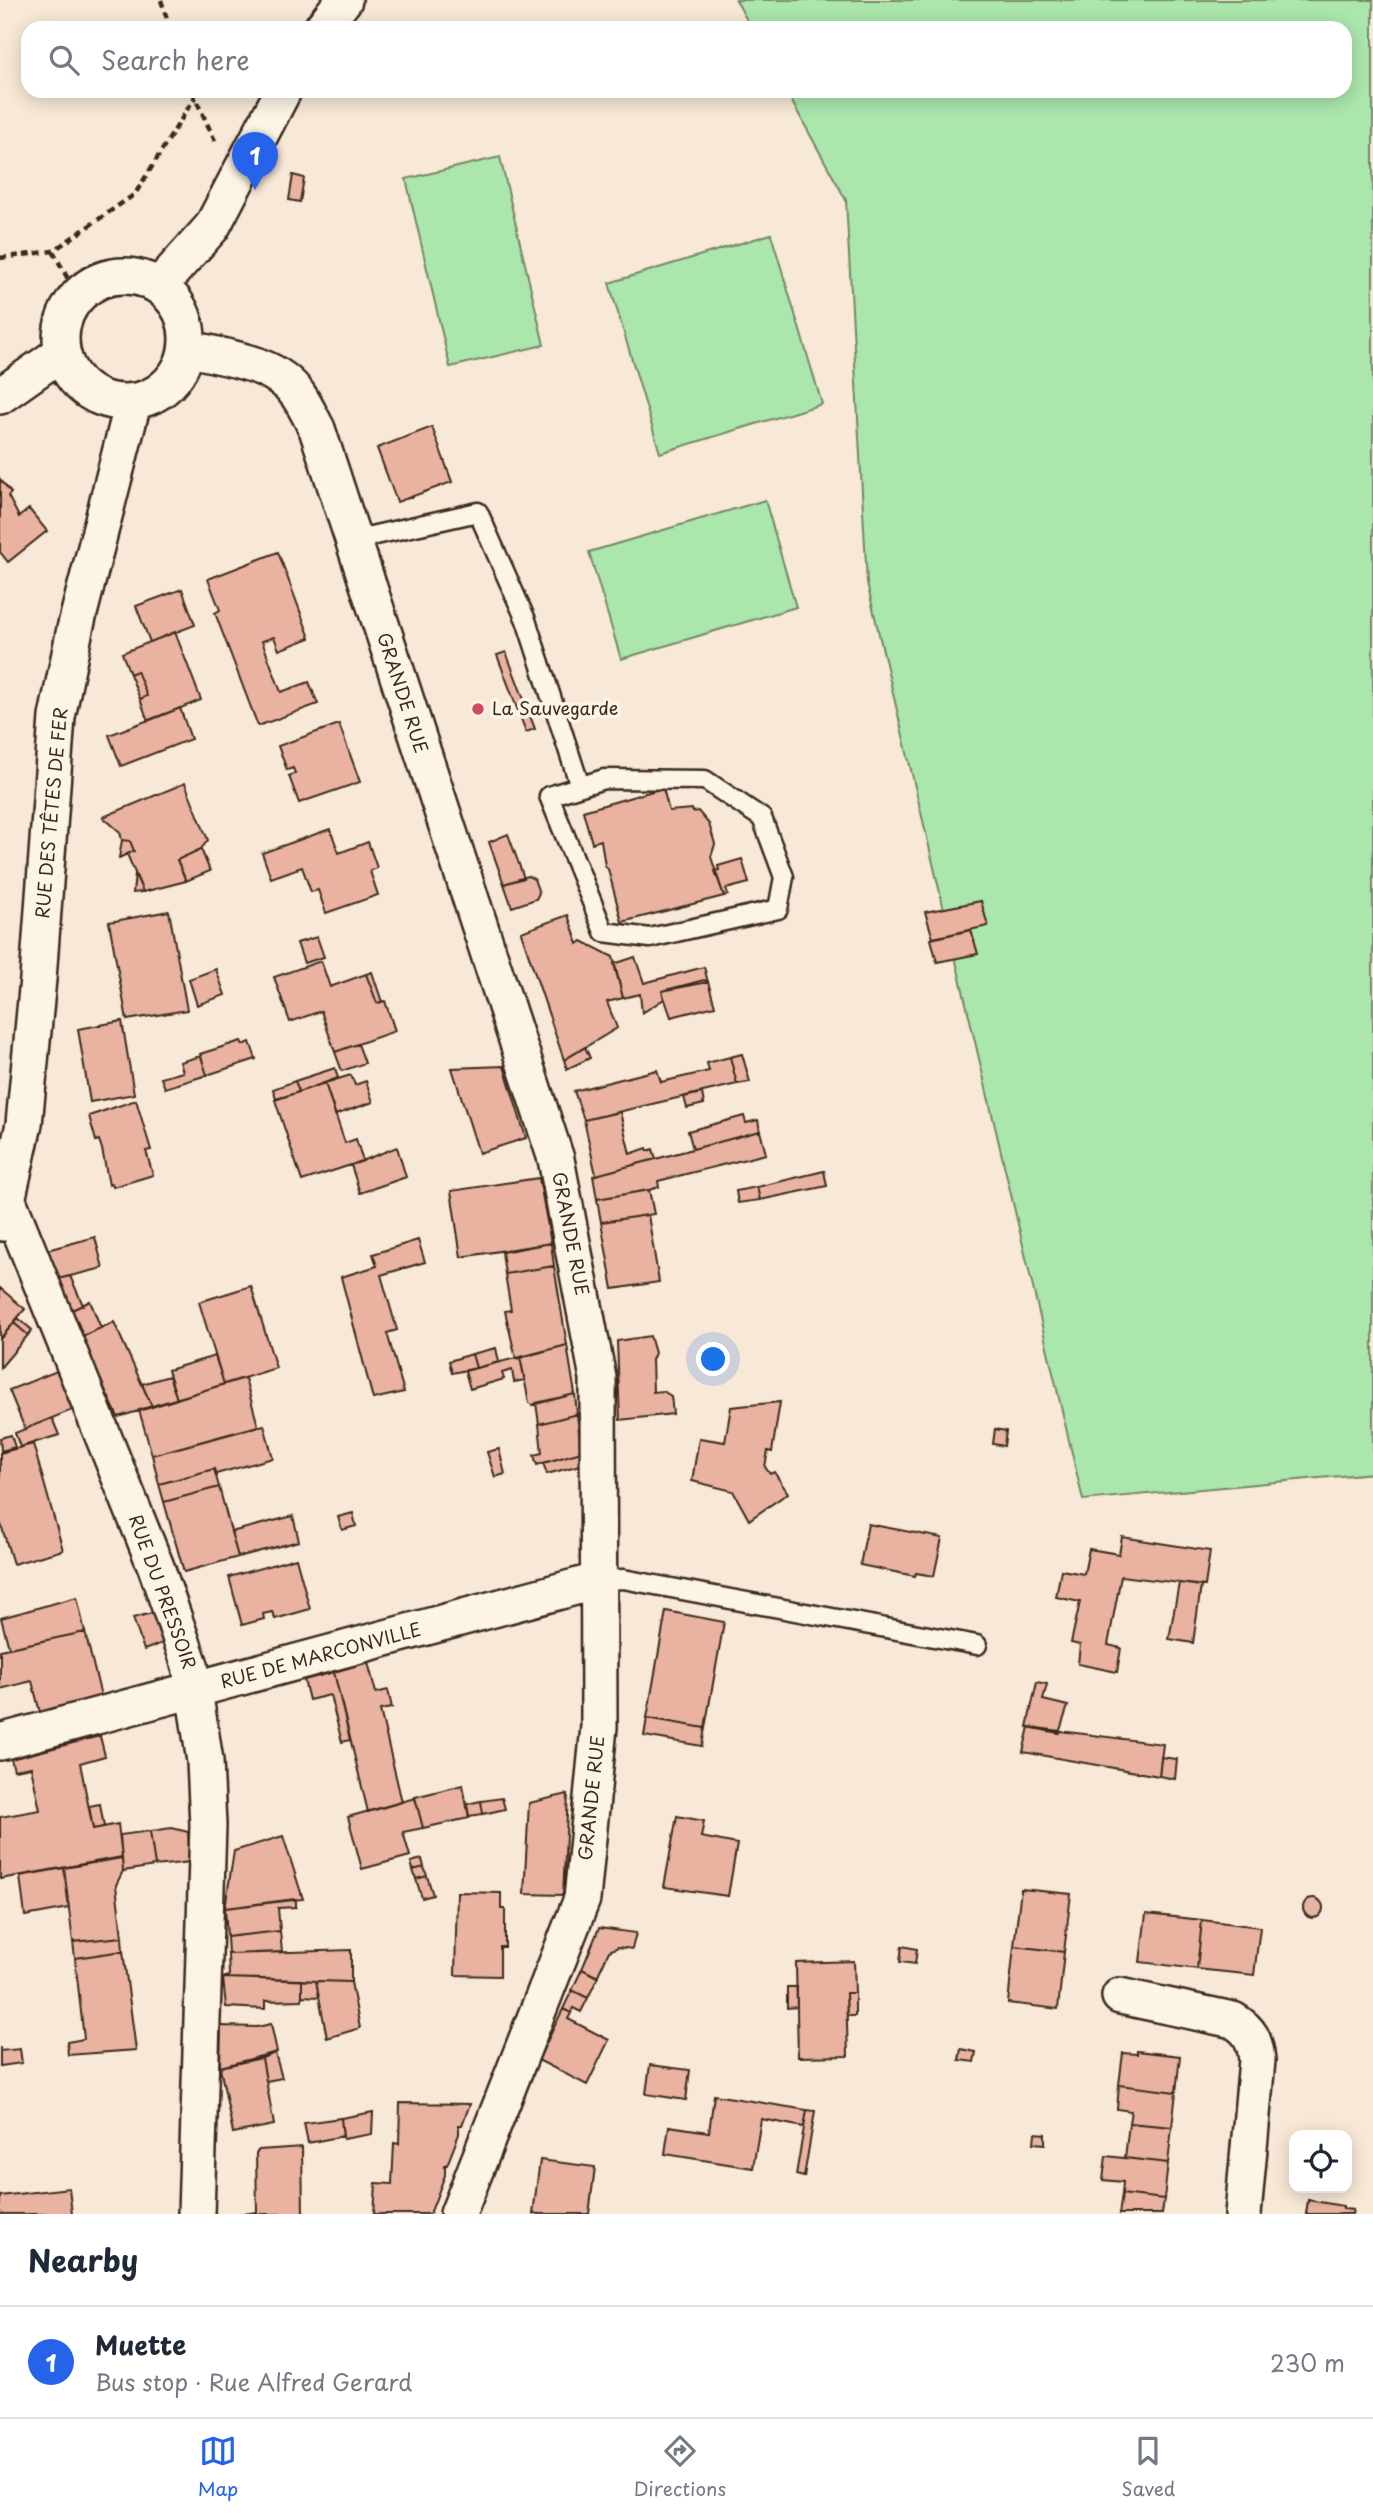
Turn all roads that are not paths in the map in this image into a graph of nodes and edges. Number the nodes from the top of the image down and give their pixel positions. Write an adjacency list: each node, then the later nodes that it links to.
1 (344, 0): 2 (street)
2 (328, 21)
3 (279, 98): 4 (street)
4 (159, 286): 5 (street); 6 (street)
5 (187, 348): 8 (street); 9 (street, GRANDE RUE)
6 (61, 353): 7 (street); 8 (street)
7 (0, 396)
8 (133, 403): 11 (street, RUE DES TÊTES DE FER)
9 (353, 540): 10 (lane); 12 (street, GRANDE RUE)
10 (580, 786): 10 (lane)
11 (4, 1216): 14 (street, RUE DU PRESSOIR)
12 (601, 1580): 13 (lane); 14 (street, RUE DE MARCONVILLE); 18 (street, GRANDE RUE)
13 (977, 1645)
14 (195, 1690): 15 (street, RUE DE MARCONVILLE); 17 (street, RUE DU PRESSOIR)
15 (0, 1742)
16 (1120, 1996): 19 (street)
17 (197, 2214)
18 (458, 2214)
19 (1243, 2214)

